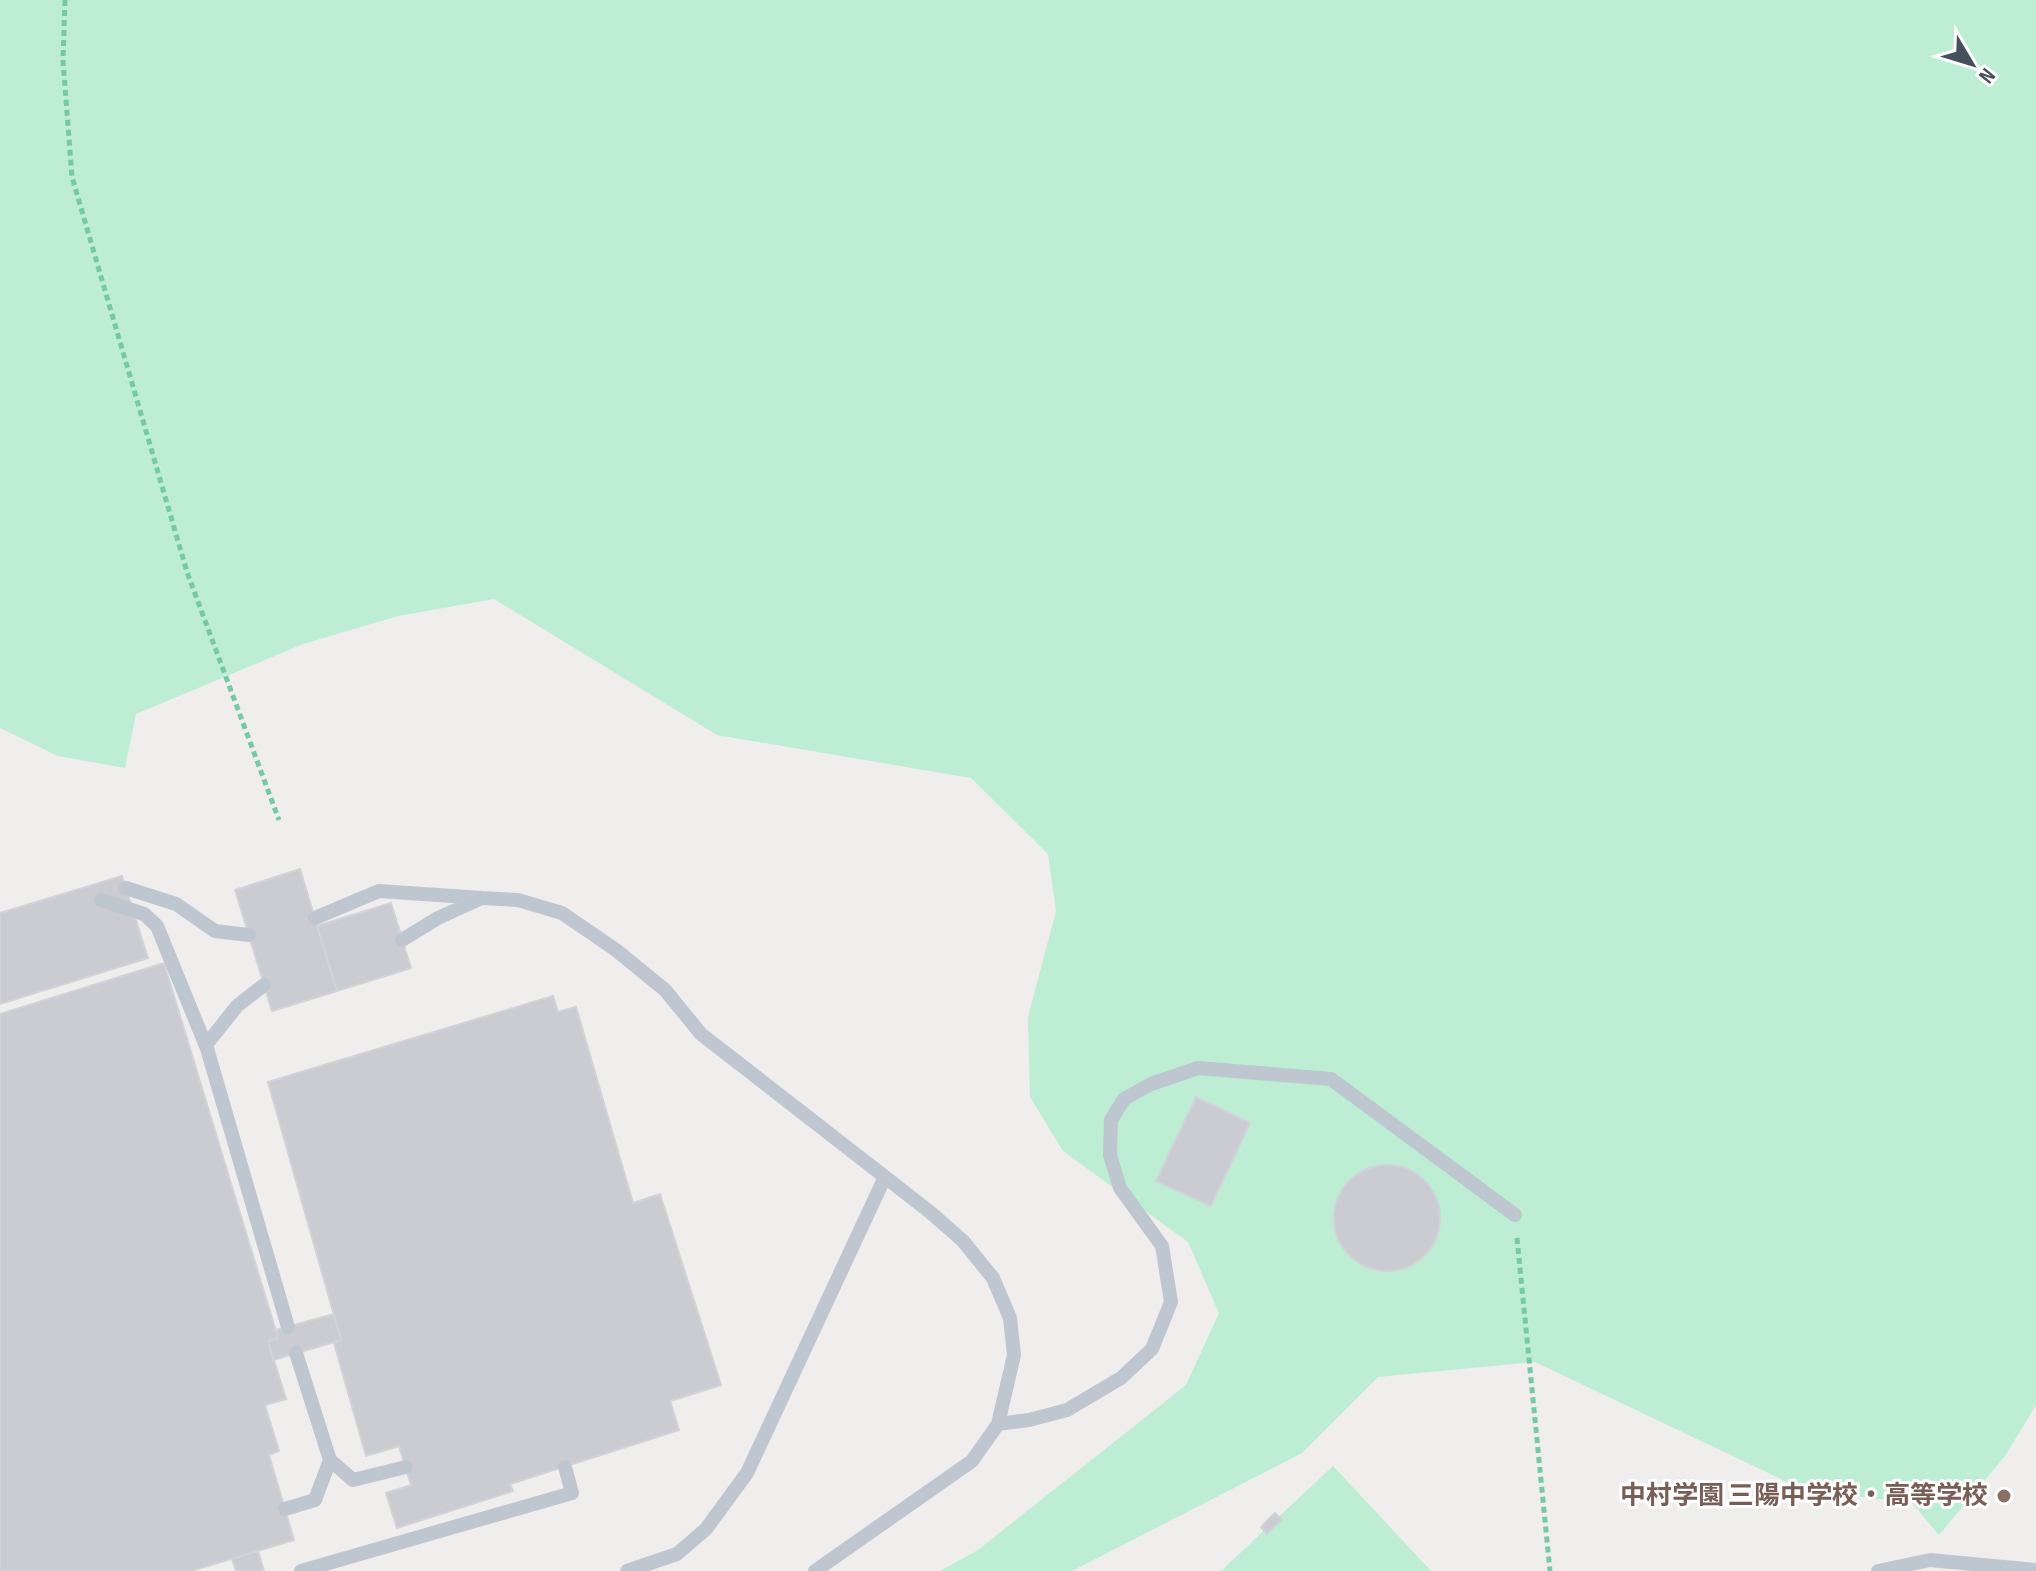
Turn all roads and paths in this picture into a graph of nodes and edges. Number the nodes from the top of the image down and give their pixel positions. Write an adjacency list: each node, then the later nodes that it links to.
1 (65, 0): 2 (path)
2 (279, 820)
3 (126, 888): 7 (lane)
4 (482, 898): 6 (lane); 8 (lane); 11 (lane)
5 (101, 900): 10 (lane)
6 (315, 918)
7 (249, 935)
8 (402, 940)
9 (264, 985): 10 (lane)
10 (214, 1066): 13 (lane)
11 (884, 1179): 15 (lane); 22 (lane)
12 (1515, 1215): 15 (lane); 24 (path)
13 (288, 1327)
14 (296, 1353): 16 (lane)
15 (998, 1424): 23 (lane)
16 (330, 1460): 17 (lane); 19 (lane)
17 (406, 1467)
18 (565, 1467): 21 (lane)
19 (285, 1509)
20 (2036, 1570): 25 (lane)
21 (301, 1571)
22 (627, 1571)
23 (815, 1571)
24 (1550, 1571)
25 (1878, 1571)

